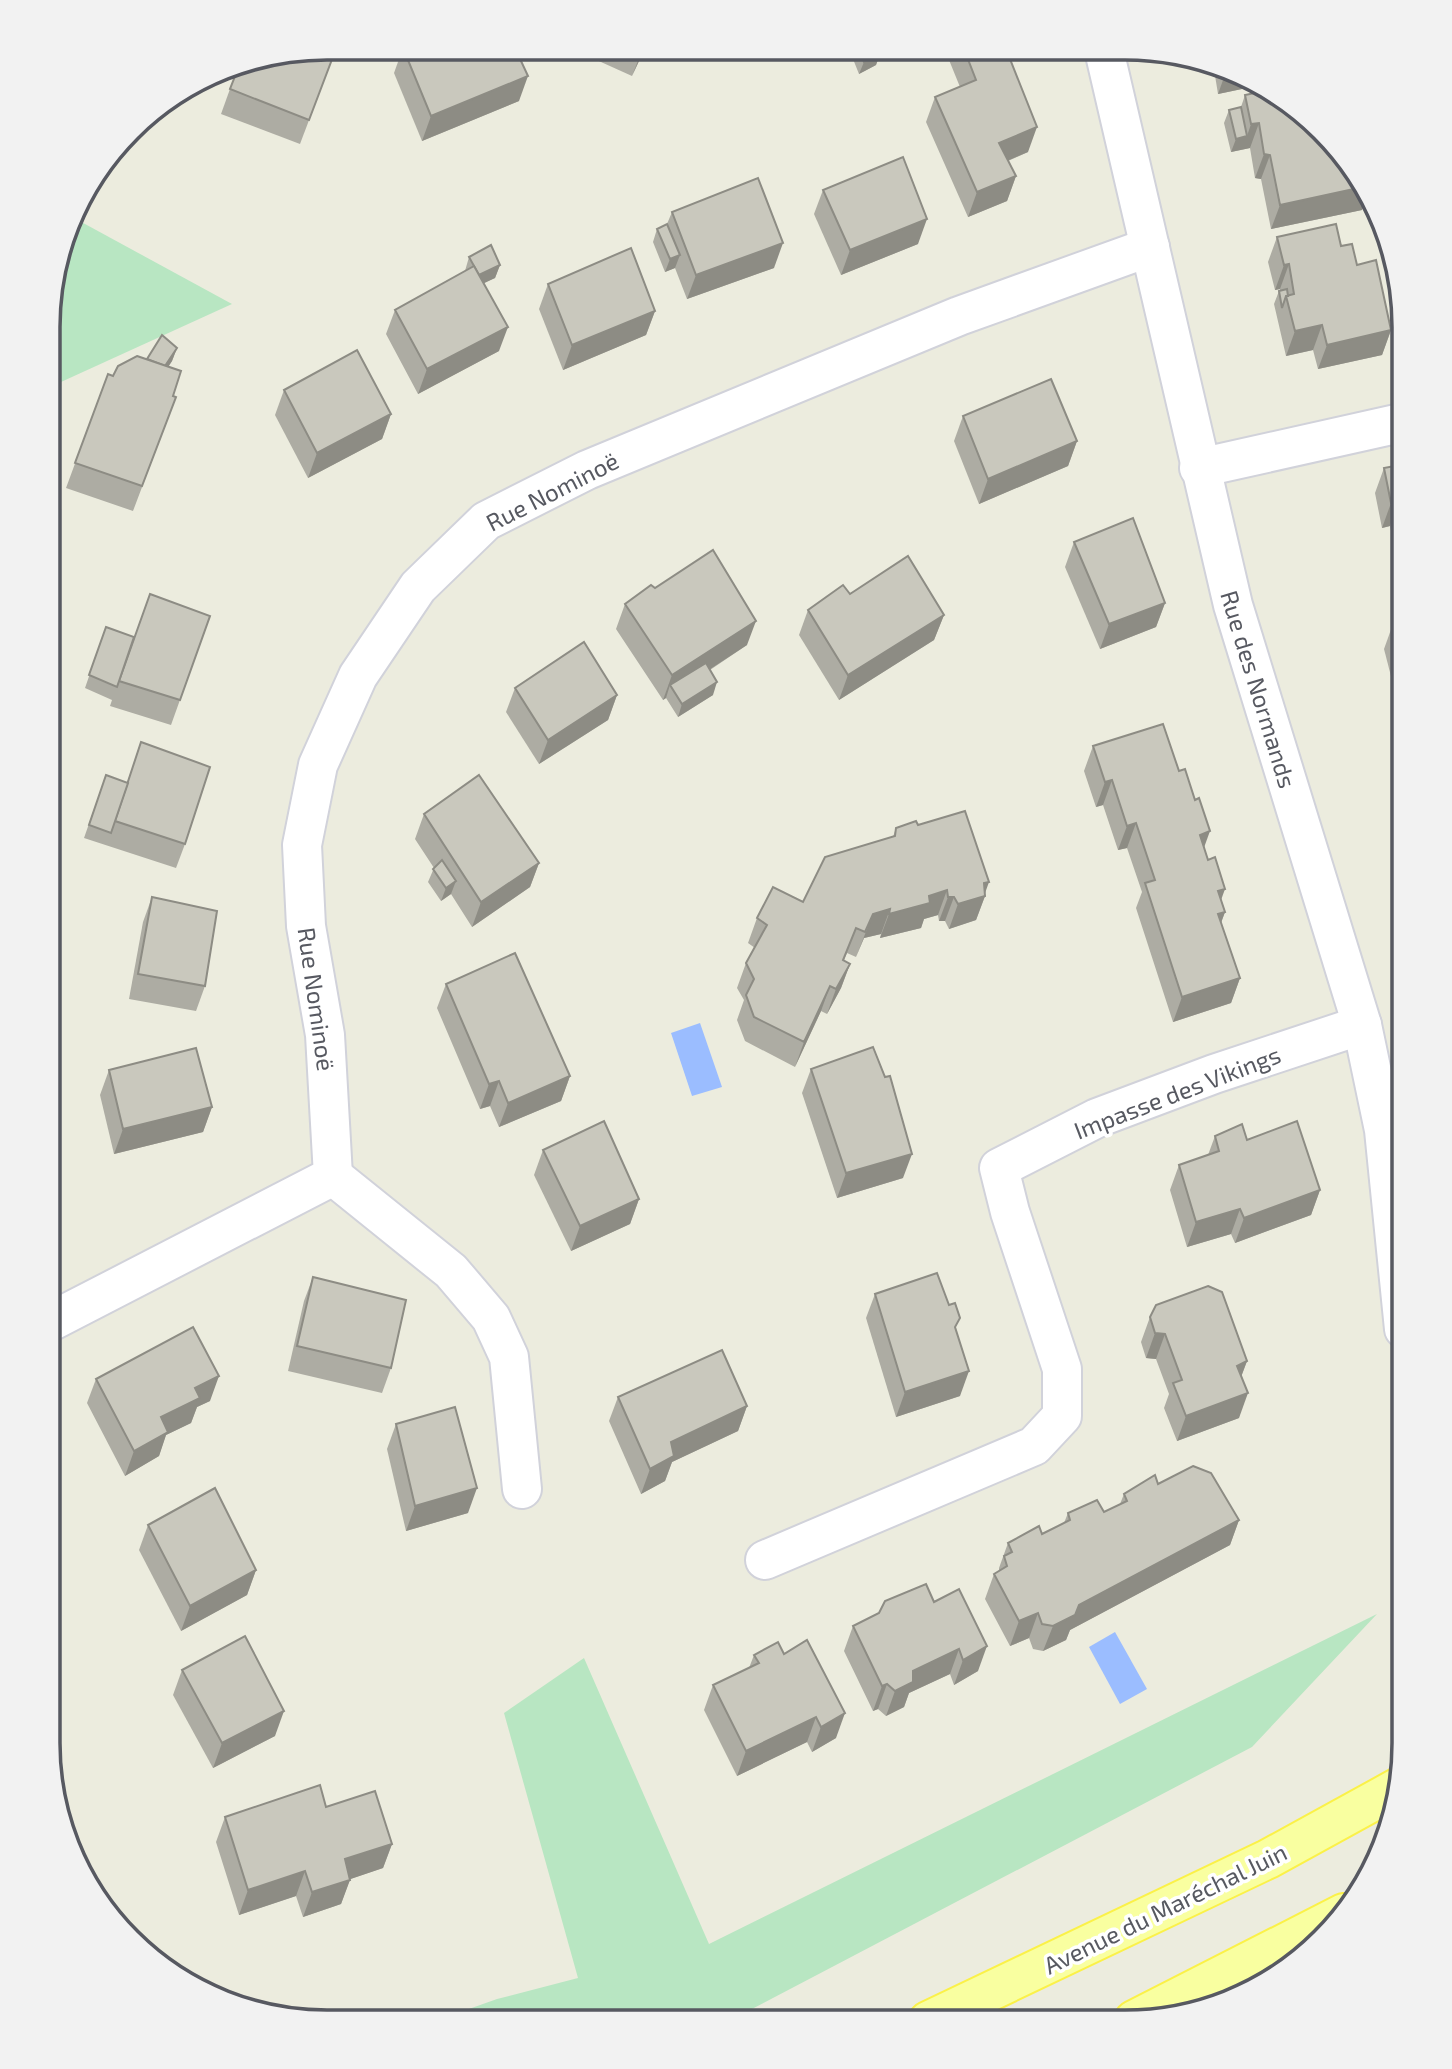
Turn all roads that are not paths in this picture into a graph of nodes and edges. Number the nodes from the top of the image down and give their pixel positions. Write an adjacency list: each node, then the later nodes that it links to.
1 (1106, 60): 2 (street, Rue des Normands)
2 (1150, 247): 4 (street, Rue des Normands); 6 (street, Rue Nominoë)
3 (1392, 425): 4 (street)
4 (1199, 468): 5 (street, Rue des Normands)
5 (1362, 1025): 7 (street, Rue des Normands); 10 (street, Impasse des Vikings)
6 (333, 1176): 8 (street); 9 (street)
7 (1392, 1210)
8 (60, 1317)
9 (522, 1489)
10 (765, 1560)
11 (1387, 1793): 14 (main road, Avenue du Maréchal Juin)
12 (1320, 1925): 13 (main road)
13 (1159, 2007)
14 (951, 2010)

